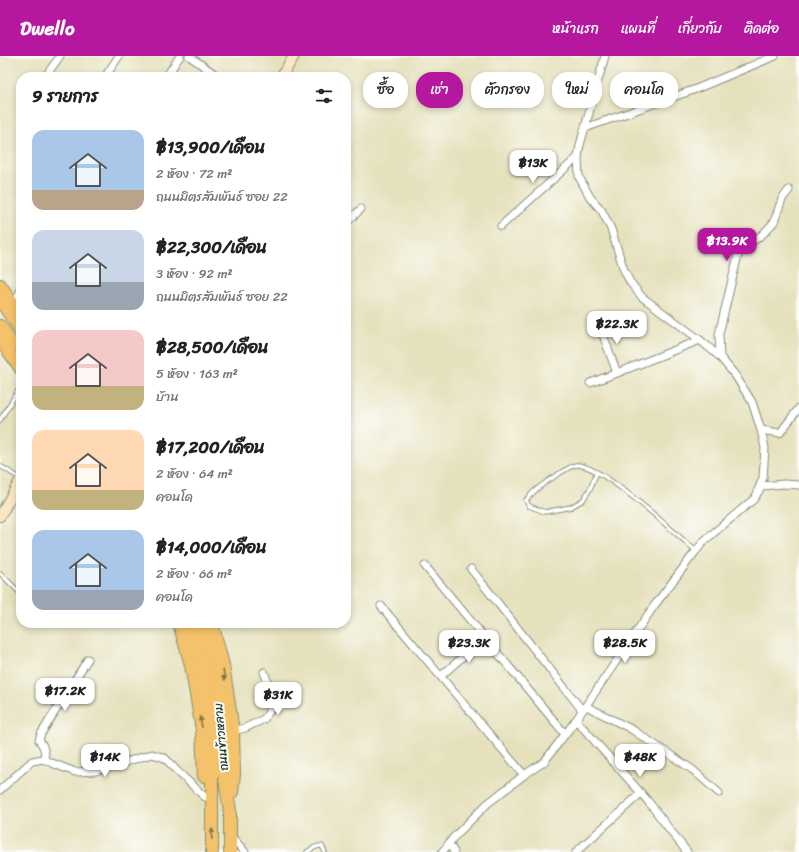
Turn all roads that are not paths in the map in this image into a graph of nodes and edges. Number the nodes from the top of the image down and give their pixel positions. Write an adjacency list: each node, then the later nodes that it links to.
1 (60, 56): 8 (street)
2 (119, 56): 9 (street)
3 (180, 56): 10 (street)
4 (189, 56): 11 (street)
5 (294, 56): 12 (street)
6 (605, 56): 13 (street)
7 (775, 56): 13 (street)
8 (49, 72)
9 (108, 72)
10 (169, 72)
11 (213, 72)
12 (283, 72)
13 (584, 128): 14 (street)
14 (578, 157): 18 (street); 28 (street)
15 (788, 190): 30 (street)
16 (361, 209): 17 (street)
17 (351, 219)
18 (501, 226)
19 (0, 285): 22 (main road)
20 (16, 299): 22 (street)
21 (0, 300): 24 (main road)
22 (13, 304): 23 (main road)
23 (16, 308)
24 (16, 323)
25 (599, 324): 31 (street)
26 (0, 326): 29 (main road)
27 (0, 339): 29 (main road)
28 (700, 340): 30 (street); 31 (street)
29 (16, 354)
30 (720, 357): 36 (street)
31 (617, 373): 32 (street)
32 (590, 383)
33 (16, 394): 35 (lane)
34 (799, 408): 36 (street)
35 (0, 420)
36 (761, 430): 42 (street)
37 (0, 466): 39 (lane)
38 (597, 472): 38 (lane); 44 (lane)
39 (16, 476)
40 (799, 484): 42 (street)
41 (16, 488): 43 (street)
42 (754, 499): 44 (street)
43 (0, 516)
44 (696, 551): 58 (street)
45 (425, 566): 54 (street)
46 (471, 569): 58 (street)
47 (0, 573): 48 (lane)
48 (16, 589)
49 (381, 606): 57 (street)
50 (180, 628): 67 (main road, one-way to 50)
51 (190, 628): 69 (main road, ถนนข้าวหลาม)
52 (202, 628): 68 (main road, ถนนข้าวหลาม)
53 (213, 628): 60 (main road, one-way to 60)
54 (485, 637): 57 (street); 61 (street)
55 (88, 659): 62 (street)
56 (264, 672): 60 (street)
57 (441, 676): 63 (street)
58 (584, 708): 59 (street); 66 (street)
59 (576, 720): 61 (street); 65 (street)
60 (233, 731): 68 (main road)
61 (565, 734): 63 (street)
62 (43, 759): 64 (street); 67 (street)
63 (524, 775): 71 (street)
64 (0, 790)
65 (641, 793): 79 (street); 80 (street)
66 (719, 793)
67 (205, 797): 69 (main road)
68 (230, 812): 70 (main road, ถนนข้าวหลาม)
69 (212, 816): 72 (main road, ถนนข้าวหลาม, one-way to 69)
70 (230, 835): 73 (main road, ถนนข้าวหลาม); 74 (street)
71 (449, 844): 77 (street); 78 (street)
72 (212, 852)
73 (230, 852)
74 (245, 852)
75 (307, 852): 76 (lane)
76 (325, 852)
77 (442, 852)
78 (454, 852)
79 (576, 852)
80 (687, 852)

